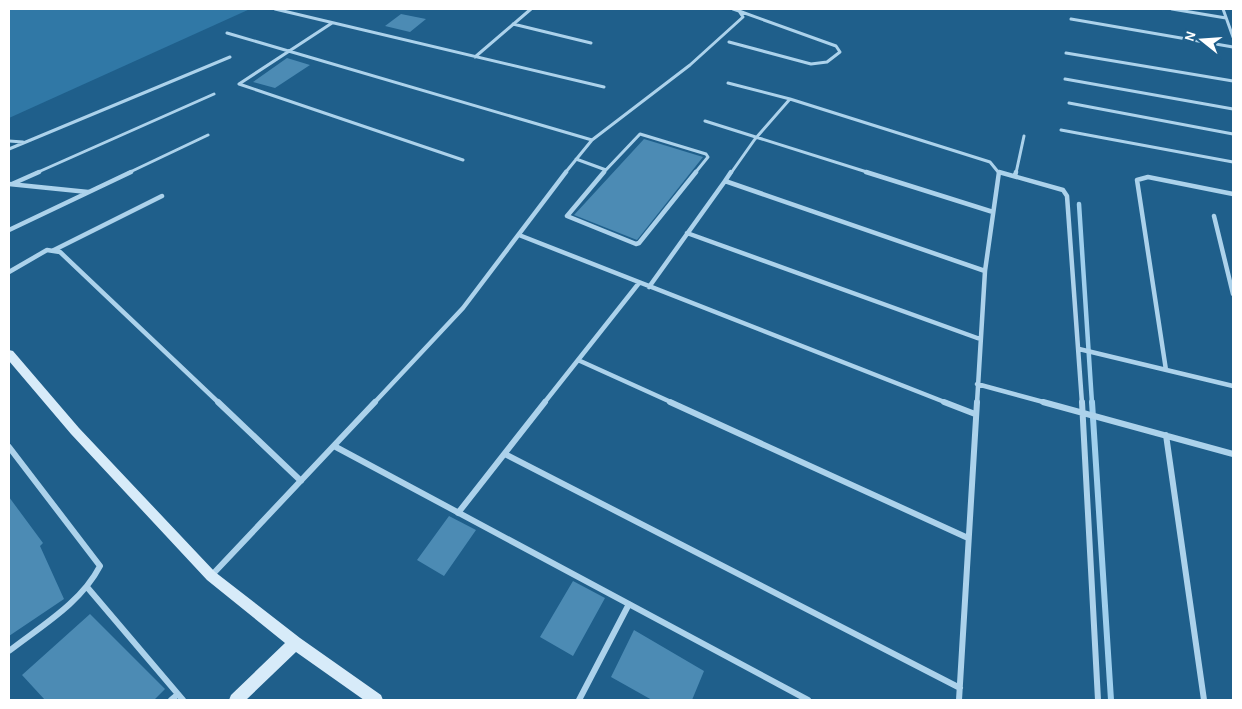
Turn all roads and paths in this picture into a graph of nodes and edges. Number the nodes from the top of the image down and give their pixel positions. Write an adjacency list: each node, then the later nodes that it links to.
1 (274, 9): 9 (street)
2 (531, 9): 10 (street)
3 (733, 9): 6 (street)
4 (1172, 9): 7 (street)
5 (1223, 9): 7 (street)
6 (739, 11): 14 (street); 35 (street)
7 (1226, 18): 12 (street)
8 (1071, 20): 15 (street)
9 (332, 23): 16 (street); 19 (street)
10 (513, 24): 13 (street); 19 (street)
11 (227, 33): 16 (street)
12 (1233, 37)
13 (591, 42)
14 (729, 42)
15 (1233, 47)
16 (288, 51): 35 (street); 39 (street)
17 (1066, 52): 21 (street)
18 (230, 57): 36 (street)
19 (475, 57): 23 (street)
20 (1065, 79): 27 (street)
21 (1233, 81)
22 (728, 83): 25 (street)
23 (604, 87)
24 (214, 94): 45 (street)
25 (790, 99): 33 (street); 42 (street)
26 (1069, 103): 30 (street)
27 (1233, 109)
28 (705, 121): 33 (street)
29 (1061, 130): 40 (street)
30 (1233, 134)
31 (208, 135): 46 (street)
32 (1024, 136): 43 (street)
33 (756, 139): 44 (street); 49 (street)
34 (9, 140): 36 (street)
35 (592, 140): 38 (street)
36 (23, 142): 37 (street)
37 (9, 149)
38 (576, 159): 41 (street); 53 (street)
39 (463, 160)
40 (1233, 162)
41 (606, 170): 41 (street)
42 (999, 172): 43 (street); 49 (street)
43 (1015, 176): 61 (street)
44 (725, 181): 52 (street); 56 (street)
45 (10, 184): 46 (street)
46 (89, 192): 51 (street)
47 (1233, 194): 64 (street)
48 (162, 196): 54 (street)
49 (993, 212): 56 (street)
50 (1214, 216): 59 (street)
51 (9, 230)
52 (688, 233): 58 (street); 60 (street)
53 (519, 235): 57 (street); 70 (street)
54 (54, 250): 55 (street); 74 (street)
55 (9, 272)
56 (985, 272): 60 (street)
57 (639, 283): 58 (street); 63 (street)
58 (649, 287): 68 (street)
59 (1233, 294)
60 (980, 339): 65 (street)
61 (1079, 349): 64 (street); 67 (street)
62 (9, 354): 77 (street)
63 (578, 360): 72 (street); 76 (street)
64 (1166, 370): 66 (street)
65 (977, 384): 67 (street); 68 (street)
66 (1233, 386)
67 (1081, 412): 69 (street); 91 (street)
68 (975, 414): 76 (street)
69 (1166, 435): 73 (street); 92 (street)
70 (334, 446): 74 (street); 75 (street)
71 (9, 447): 78 (street)
72 (505, 454): 75 (street); 82 (street)
73 (1233, 454)
74 (301, 481): 77 (street)
75 (458, 513): 79 (street)
76 (968, 538): 82 (street)
77 (211, 576): 80 (street)
78 (87, 587): 81 (street); 83 (street)
79 (629, 604): 88 (street); 89 (street)
80 (295, 643): 86 (street); 87 (street)
81 (9, 650)
82 (960, 688): 90 (street)
83 (178, 694): 84 (street); 85 (street)
84 (171, 700)
85 (183, 700)
86 (236, 700)
87 (376, 700)
88 (579, 700)
89 (808, 700)
90 (959, 700)
91 (1098, 700)
92 (1204, 700)

